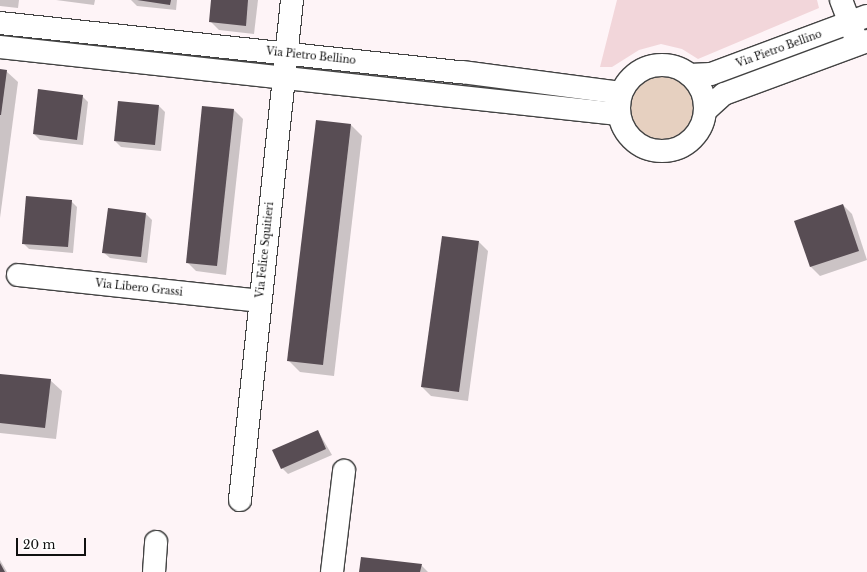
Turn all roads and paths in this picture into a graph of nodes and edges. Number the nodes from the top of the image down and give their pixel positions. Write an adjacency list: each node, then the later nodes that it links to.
1 (292, 0): 7 (street, Via Felice Squitieri)
2 (841, 0): 3 (street)
3 (858, 19): 5 (street); 8 (street, Via Pietro Bellino)
4 (0, 23): 7 (street, Via Pietro Bellino)
5 (862, 43): 11 (street)
6 (0, 47): 9 (street)
7 (287, 54): 9 (street, Via Felice Squitieri); 10 (street, Via Pietro Bellino)
8 (690, 75): 10 (street); 11 (street)
9 (283, 77): 10 (street); 13 (street, Via Felice Squitieri)
10 (620, 104): 11 (street)
11 (706, 110)
12 (18, 275): 13 (street, Via Libero Grassi)
13 (260, 301): 15 (street, Via Felice Squitieri)
14 (344, 471): 18 (street)
15 (240, 500)
16 (156, 542): 17 (street)
17 (154, 572)
18 (332, 572)

